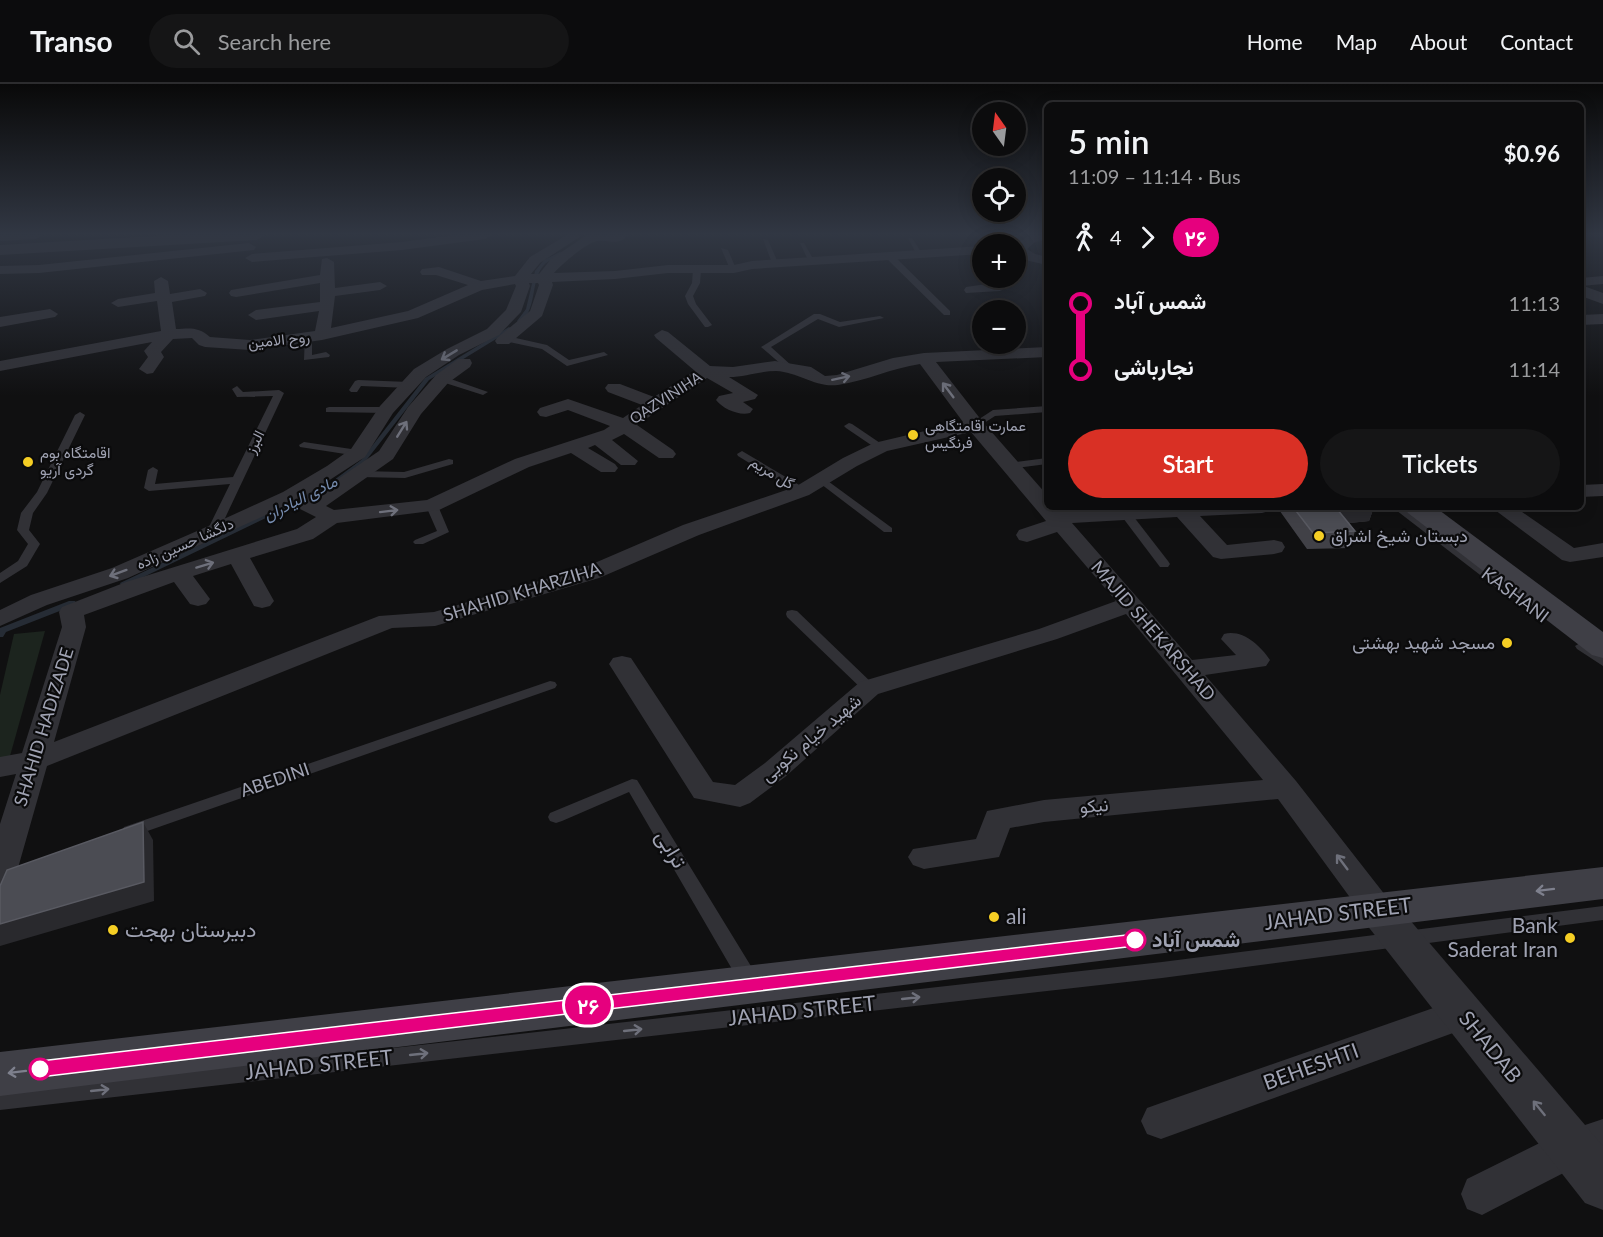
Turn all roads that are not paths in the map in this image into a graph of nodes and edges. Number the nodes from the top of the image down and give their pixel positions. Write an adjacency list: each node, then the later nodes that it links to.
1 (330, 289): 9 (street)
2 (343, 289): 9 (street)
3 (472, 289): 27 (street, روح الامین)
4 (522, 289): 38 (street, دلگشا حسین زاده, one-way to 38)
5 (545, 289): 28 (street, دلگشا حسین زاده)
6 (693, 289): 24 (lane)
7 (922, 289): 17 (lane)
8 (988, 289): 10 (street)
9 (327, 290): 14 (street); 19 (street); 27 (street)
10 (971, 290)
11 (1584, 291): 15 (street)
12 (163, 292): 13 (street); 16 (street); 25 (street)
13 (200, 293)
14 (237, 293)
15 (1603, 300)
16 (118, 303)
17 (947, 313)
18 (50, 314): 23 (street)
19 (256, 315)
20 (880, 318): 34 (lane)
21 (1603, 319): 22 (street)
22 (1584, 320)
23 (0, 322)
24 (708, 325)
25 (169, 334): 27 (street, روح الامین); 33 (street, روح الامین); 35 (street)
26 (662, 335): 36 (street)
27 (315, 336): 30 (lane)
28 (507, 339): 31 (lane); 37 (street, دلگشا حسین زاده)
29 (1044, 352): 32 (street, QAZVINIHA)
30 (326, 355)
31 (604, 355)
32 (924, 358): 34 (street, QAZVINIHA, one-way to 32); 51 (street, MAJID SHEKARSHAD, one-way to 32)
33 (0, 366)
34 (789, 368): 36 (street, QAZVINIHA)
35 (147, 369)
36 (706, 371): 43 (street, QAZVINIHA); 44 (street)
37 (442, 379): 42 (lane); 66 (street, دلگشا حسین زاده, one-way to 37)
38 (409, 385): 41 (lane); 47 (street, دلگشا حسین زاده)
39 (614, 388): 43 (street)
40 (237, 389): 67 (lane, البرز)
41 (354, 390)
42 (483, 392)
43 (655, 404): 50 (street, QAZVINIHA)
44 (744, 409)
45 (1044, 409): 51 (lane)
46 (329, 410): 47 (lane)
47 (387, 410): 57 (street, دلگشا حسین زاده)
48 (546, 412): 50 (street)
49 (81, 415): 90 (lane)
50 (624, 424): 53 (street, QAZVINIHA); 58 (street)
51 (975, 425): 56 (street, SHAHID KHARZIHA); 63 (street, MAJID SHEKARSHAD)
52 (849, 426): 56 (lane)
53 (597, 438): 55 (street, QAZVINIHA); 60 (street)
54 (304, 446): 57 (lane)
55 (572, 446): 64 (street); 70 (street, QAZVINIHA)
56 (881, 447): 68 (street, SHAHID KHARZIHA)
57 (358, 453): 69 (street, دلگشا حسین زاده)
58 (666, 454)
59 (742, 454): 68 (lane, گل مریم)
60 (628, 461)
61 (1044, 461): 63 (lane)
62 (449, 462): 66 (lane)
63 (1009, 466): 71 (street, MAJID SHEKARSHAD)
64 (608, 468)
65 (153, 470): 67 (lane)
66 (360, 474): 78 (street, دلگشا حسین زاده)
67 (237, 480): 82 (lane, البرز)
68 (812, 485): 81 (lane, گل مریم); 106 (street, SHAHID KHARZIHA)
69 (290, 496): 78 (street); 82 (street, دلگشا حسین زاده)
70 (432, 506): 78 (street, QAZVINIHA, one-way to 70); 84 (lane)
71 (1044, 506)
72 (1047, 510): 80 (street, MAJID SHEKARSHAD)
73 (1192, 510): 77 (street)
74 (1402, 510): 101 (lane, KASHANI)
75 (1422, 510): 100 (main road)
76 (1505, 510): 86 (street)
77 (1183, 511): 79 (street); 85 (street)
78 (321, 512): 87 (street, دلگشا حسین زاده)
79 (1126, 514): 80 (street); 88 (lane)
80 (1056, 520): 83 (street); 94 (street, MAJID SHEKARSHAD)
81 (888, 530)
82 (212, 533): 92 (street, دلگشا حسین زاده, one-way to 92)
83 (1027, 535)
84 (419, 542)
85 (1274, 547)
86 (1603, 550)
87 (237, 555): 89 (street, دلگشا حسین زاده, one-way to 87); 93 (street)
88 (1164, 564)
89 (179, 573): 91 (street); 96 (street, دلگشا حسین زاده)
90 (0, 579)
91 (198, 599)
92 (39, 600): 95 (street); 96 (street); 98 (street)
93 (262, 601)
94 (1131, 604): 103 (street, MAJID SHEKARSHAD); 105 (street, شهید خیام نکویی)
95 (0, 606)
96 (71, 612): 106 (street, SHAHID HADIZADE)
97 (792, 614): 105 (lane)
98 (0, 620)
99 (1233, 639): 103 (street)
100 (1603, 648)
101 (1603, 662)
102 (621, 664): 105 (street, شهید خیام نکویی)
103 (1185, 669): 108 (street, MAJID SHEKARSHAD)
104 (550, 685): 110 (lane, ABEDINI)
105 (868, 688)
106 (33, 760): 107 (street, SHAHID KHARZIHA); 112 (street, SHAHID HADIZADE)
107 (0, 767)
108 (1286, 788): 111 (street, نیکو); 115 (street, MAJID SHEKARSHAD, one-way to 108)
109 (556, 817): 116 (lane, ترابی)
110 (112, 837)
111 (924, 857)
112 (8, 873)
113 (1603, 883): 115 (main road, JAHAD STREET, one-way to 115)
114 (1603, 913): 115 (lane, JAHAD STREET)
115 (1388, 924): 116 (main road, JAHAD STREET); 117 (street, SHADAB); 119 (lane, JAHAD STREET, one-way to 115)
116 (753, 986): 118 (main road, JAHAD STREET, one-way to 118)
117 (1462, 1014): 120 (street, BEHESHTI); 121 (street, SHADAB, one-way to 117)
118 (0, 1074)
119 (0, 1101)
120 (1161, 1121)
121 (1588, 1143): 122 (street, SHADAB); 123 (street)
122 (1603, 1185)
123 (1482, 1194)

